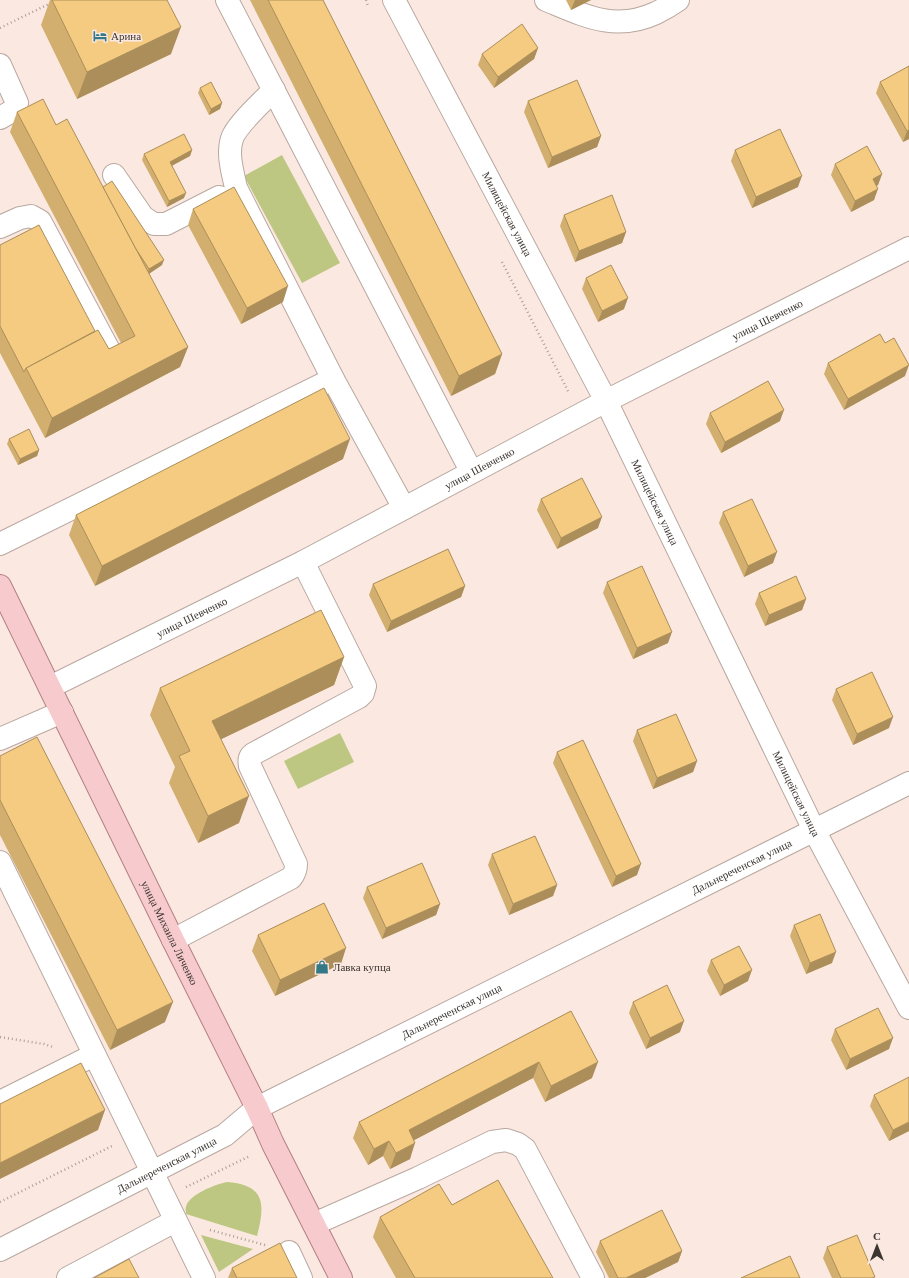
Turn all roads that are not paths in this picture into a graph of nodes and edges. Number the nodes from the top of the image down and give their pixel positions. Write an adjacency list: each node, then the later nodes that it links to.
1 (227, 0): 6 (street)
2 (546, 0): 3 (street)
3 (678, 0)
4 (398, 1): 14 (street, Милицейская улица)
5 (0, 64): 7 (street)
6 (274, 90): 9 (street); 15 (street)
7 (0, 118)
8 (114, 175): 9 (street)
9 (236, 188): 13 (street)
10 (0, 228): 12 (street)
11 (909, 248): 14 (street, улица Шевченко)
12 (112, 356)
13 (333, 379): 16 (street); 17 (street)
14 (606, 401): 15 (street, улица Шевченко); 24 (street, Милицейская улица)
15 (471, 471): 16 (street, улица Шевченко)
16 (404, 508): 18 (street, улица Шевченко)
17 (0, 544)
18 (303, 562): 20 (street, улица Шевченко); 26 (street)
19 (0, 586): 20 (main road, улица Михаила Личенко)
20 (50, 687): 21 (main road, улица Михаила Личенко)
21 (62, 712): 22 (street); 26 (main road, улица Михаила Личенко)
22 (0, 739)
23 (909, 783): 24 (street, Дальнереченская улица)
24 (814, 830): 27 (street, Милицейская улица); 30 (street, Дальнереченская улица)
25 (0, 862): 28 (street)
26 (173, 940): 30 (main road, улица Михаила Личенко)
27 (909, 1008)
28 (89, 1058): 29 (street); 31 (street)
29 (0, 1102)
30 (257, 1108): 31 (street, Дальнереченская улица); 33 (main road, улица Михаила Личенко)
31 (152, 1173): 32 (street); 34 (street, Дальнереченская улица)
32 (175, 1221): 36 (street); 37 (street)
33 (314, 1224): 39 (main road, улица Михаила Личенко); 40 (street)
34 (0, 1250)
35 (289, 1252): 38 (street)
36 (68, 1278)
37 (204, 1278)
38 (301, 1278)
39 (341, 1278)
40 (593, 1278)

